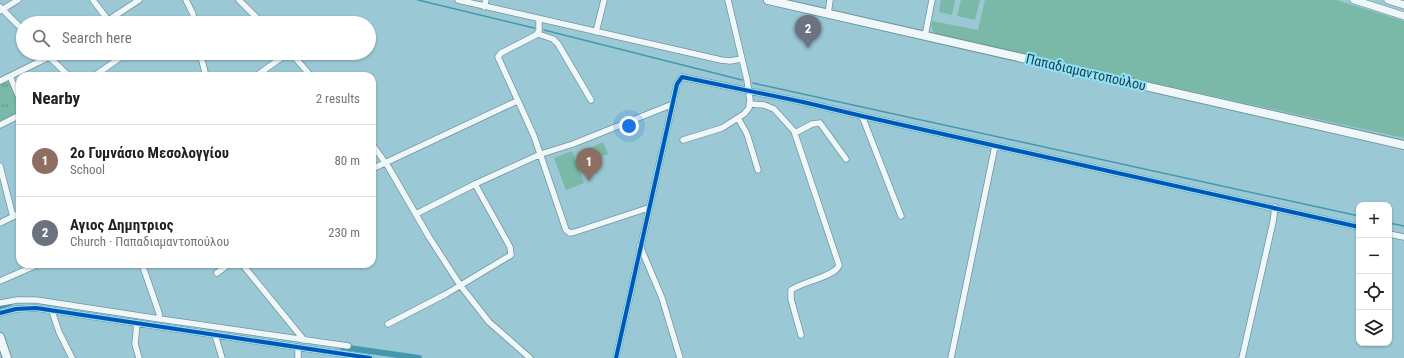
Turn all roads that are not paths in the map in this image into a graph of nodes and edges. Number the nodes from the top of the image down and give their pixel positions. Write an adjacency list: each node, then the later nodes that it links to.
1 (18, 0): 17 (street)
2 (93, 0): 19 (street)
3 (139, 0): 20 (street)
4 (186, 0): 21 (street)
5 (239, 0): 22 (street)
6 (458, 0): 16 (street)
7 (486, 0): 16 (street)
8 (604, 0): 26 (street)
9 (728, 0): 29 (street)
10 (768, 0): 18 (main road, Παπαδιαμαντοπούλου)
11 (830, 0): 18 (street)
12 (932, 0): 28 (street)
13 (1354, 0): 23 (street)
14 (1388, 0): 15 (street)
15 (1404, 5)
16 (484, 7): 24 (street)
17 (1, 9): 25 (street)
18 (828, 14): 28 (main road, Παπαδιαμαντοπούλου)
19 (102, 16)
20 (115, 16)
21 (193, 16)
22 (255, 16)
23 (1404, 16)
24 (539, 20): 26 (street); 27 (street)
25 (16, 23)
26 (596, 32): 29 (street)
27 (538, 34): 47 (street); 48 (street)
28 (925, 36): 57 (main road, Παπαδιαμαντοπούλου)
29 (741, 59): 46 (street)
30 (39, 60): 36 (street)
31 (53, 60): 37 (street)
32 (117, 60): 38 (street)
33 (202, 60): 39 (street)
34 (280, 60): 40 (street)
35 (296, 60): 41 (street)
36 (17, 72)
37 (64, 72)
38 (100, 72)
39 (205, 72)
40 (262, 72)
41 (307, 72)
42 (16, 73): 43 (street)
43 (10, 76): 44 (street); 45 (street)
44 (0, 81)
45 (16, 90)
46 (748, 91): 49 (street); 50 (street); 51 (street)
47 (517, 100): 60 (street); 62 (street)
48 (591, 100)
49 (673, 104): 60 (street); 68 (street)
50 (749, 104): 53 (street); 55 (street)
51 (862, 116): 58 (street); 70 (street)
52 (16, 117): 54 (street)
53 (738, 118): 56 (street); 65 (street)
54 (0, 125)
55 (795, 133): 61 (street); 91 (street)
56 (683, 140)
57 (1404, 145)
58 (995, 146): 67 (street); 105 (street)
59 (376, 150): 62 (street)
60 (541, 154): 66 (street); 68 (street)
61 (846, 159)
62 (385, 162): 64 (street); 69 (street)
63 (0, 166): 71 (street)
64 (376, 167)
65 (758, 170)
66 (475, 184): 69 (street); 83 (street)
67 (1275, 207): 73 (street); 106 (street)
68 (648, 208): 76 (street)
69 (416, 214): 83 (street)
70 (900, 216)
71 (14, 217): 72 (street)
72 (0, 223)
73 (1356, 226)
74 (1392, 235): 75 (street)
75 (1404, 237)
76 (640, 246): 103 (street); 104 (street)
77 (30, 268): 82 (street)
78 (143, 268): 87 (street)
79 (224, 268): 81 (street)
80 (245, 268): 93 (street)
81 (217, 273)
82 (0, 281)
83 (460, 285): 89 (street); 102 (street)
84 (0, 303): 87 (street)
85 (52, 310): 86 (street); 88 (street); 97 (street)
86 (0, 313)
87 (160, 319): 93 (street)
88 (137, 323): 90 (street); 98 (street)
89 (388, 324)
90 (215, 335): 95 (street); 99 (street)
91 (802, 335)
92 (0, 337): 96 (main road)
93 (304, 340): 94 (street)
94 (348, 346)
95 (298, 347): 100 (street); 101 (street)
96 (7, 358)
97 (72, 358)
98 (139, 358)
99 (222, 358)
100 (298, 358)
101 (370, 358)
102 (530, 358)
103 (616, 358)
104 (680, 358)
105 (950, 358)
106 (1242, 358)

